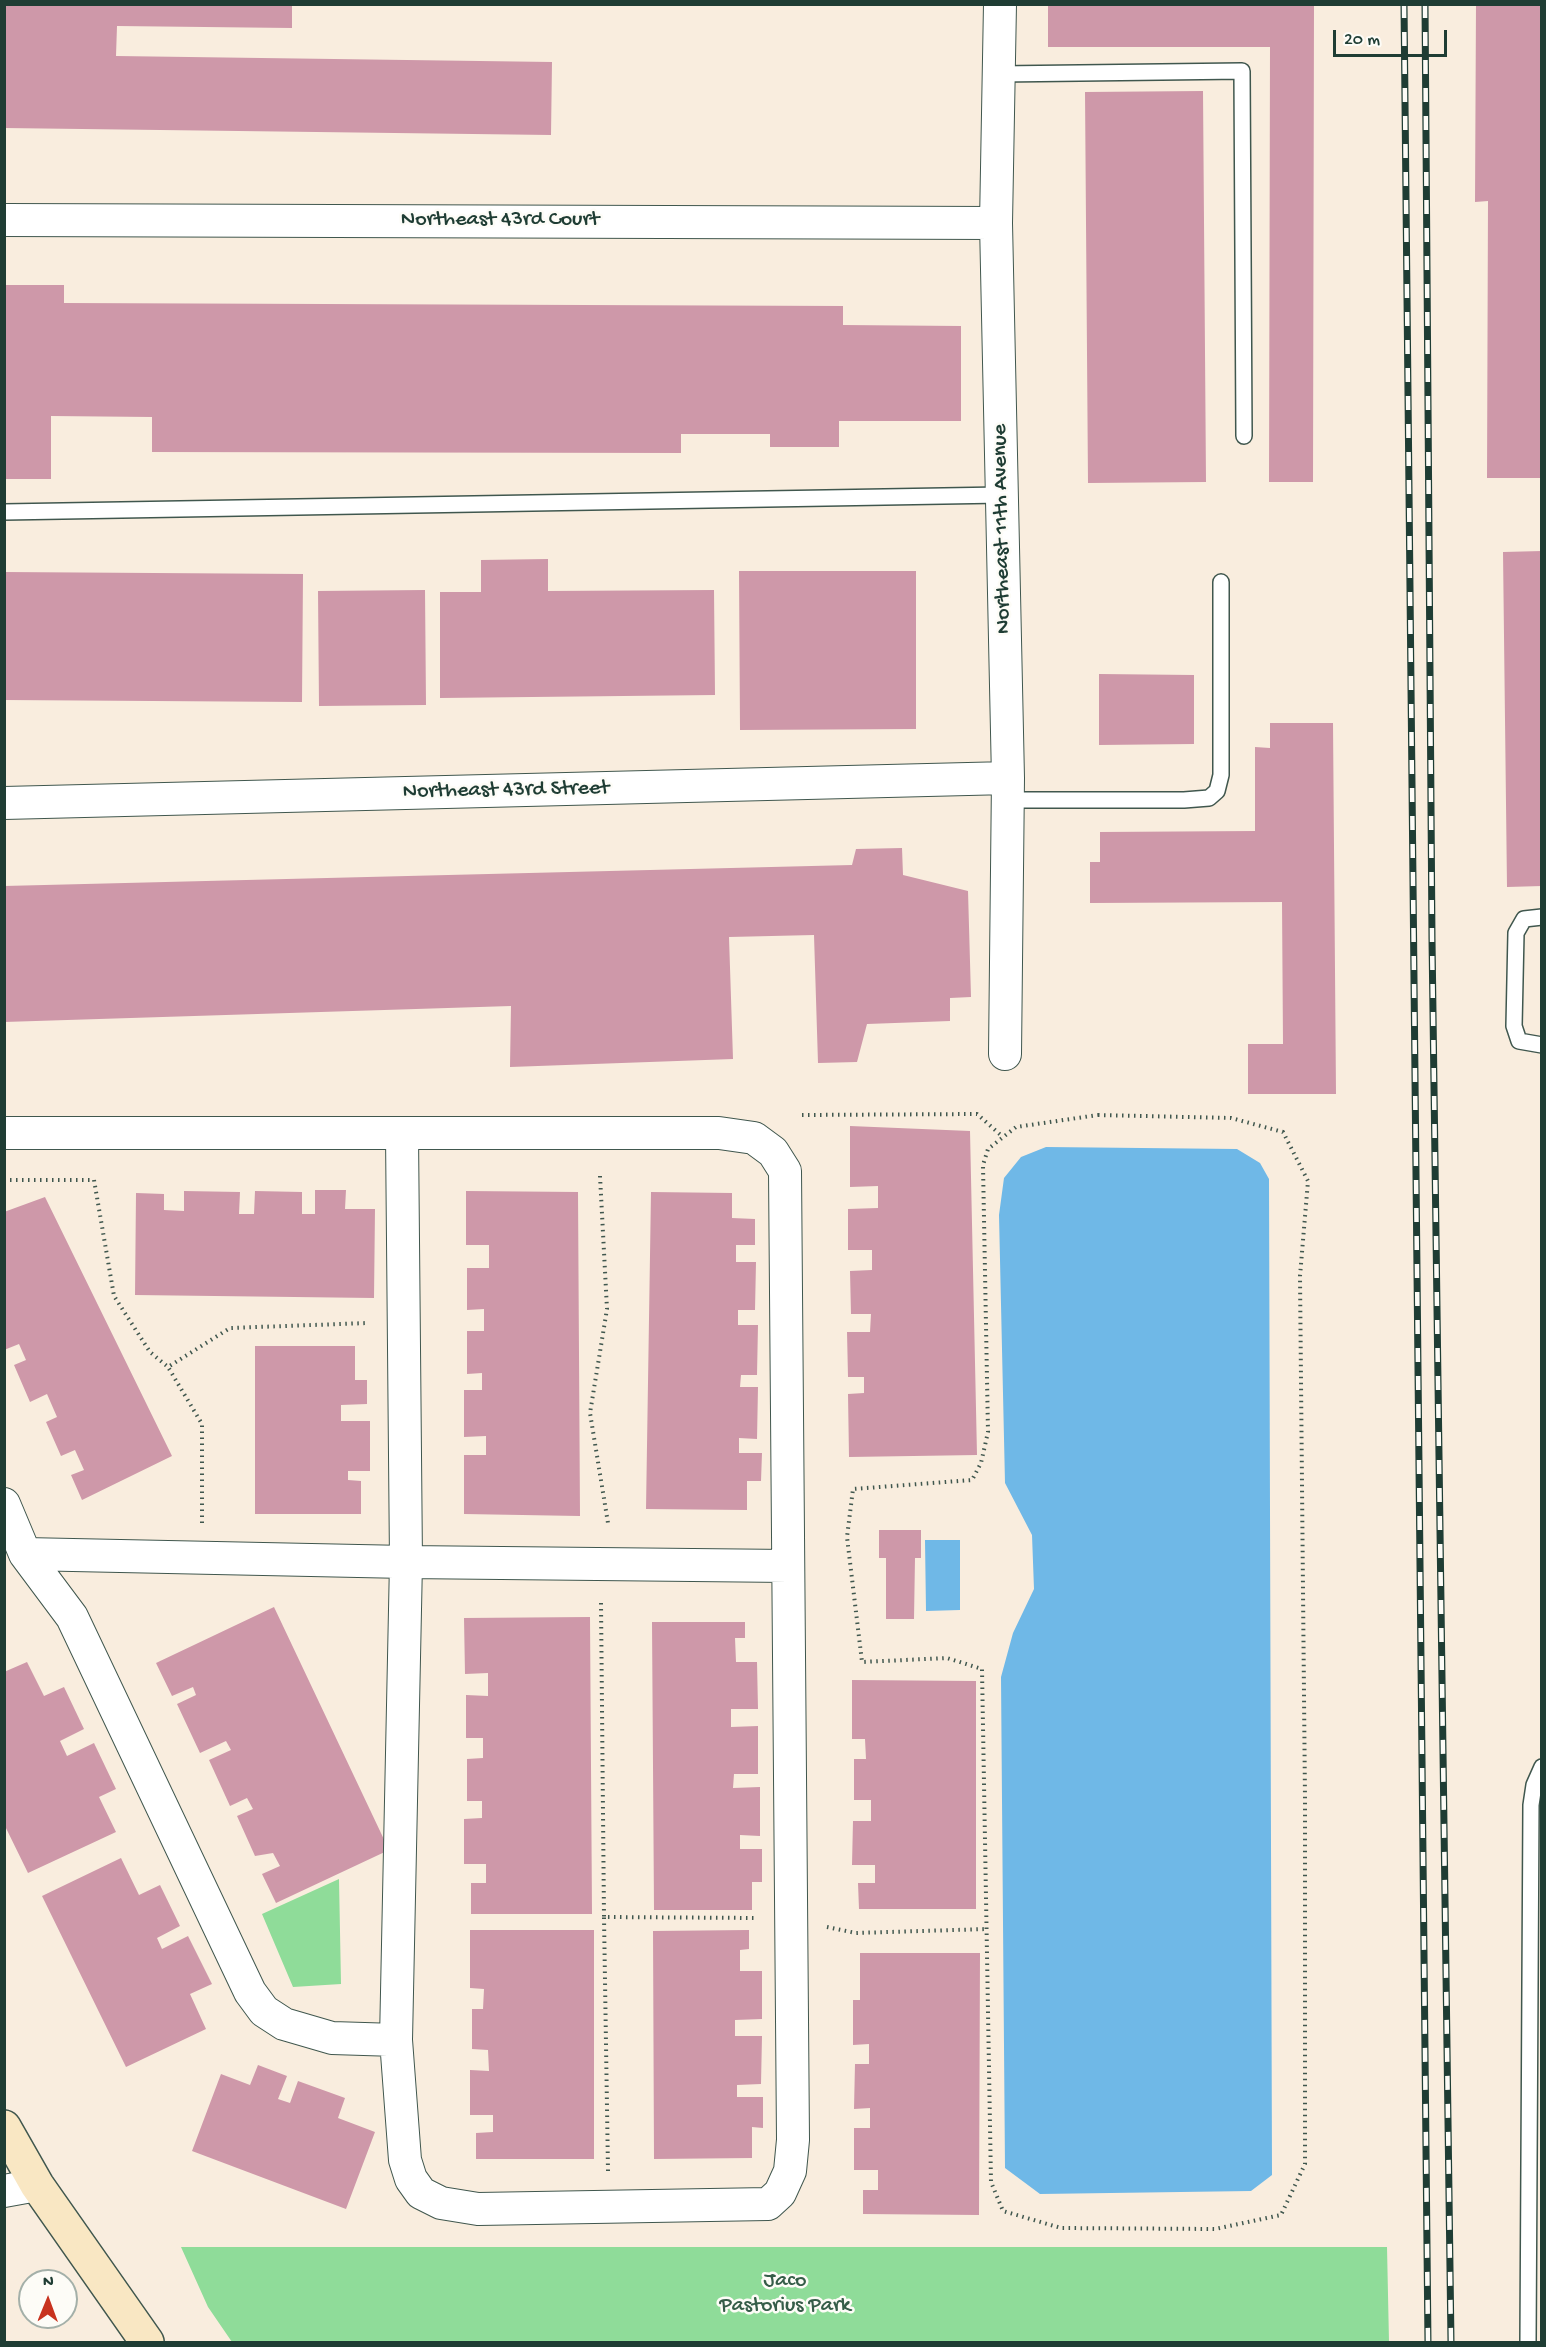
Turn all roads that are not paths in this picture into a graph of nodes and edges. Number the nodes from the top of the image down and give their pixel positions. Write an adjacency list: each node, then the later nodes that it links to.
1 (1000, 4): 2 (street, Northeast 11th Avenue)
2 (999, 74): 4 (street, Northeast 11th Avenue); 5 (lane)
3 (4, 220): 4 (street, Northeast 43rd Court)
4 (996, 223): 6 (street, Northeast 11th Avenue)
5 (1244, 436)
6 (1002, 495): 7 (lane); 9 (street, Northeast 11th Avenue)
7 (4, 512)
8 (1221, 582): 9 (lane)
9 (1008, 789): 10 (street, Northeast 43rd Street); 13 (street, Northeast 11th Avenue)
10 (4, 803)
11 (1542, 917): 12 (lane)
12 (1542, 1045)
13 (1005, 1054)
14 (4, 1133): 15 (street)
15 (402, 1134): 18 (street); 19 (street)
16 (4, 1504): 17 (street)
17 (11, 1557): 18 (street); 23 (street)
18 (406, 1562): 19 (street); 23 (street)
19 (788, 1566): 23 (street)
20 (1542, 1767): 21 (lane)
21 (1536, 1816): 22 (lane)
22 (1536, 1919): 28 (lane)
23 (396, 2040)
24 (4, 2127): 25 (main road)
25 (37, 2185): 26 (street); 27 (main road)
26 (4, 2191)
27 (138, 2340)
28 (1527, 2343)

